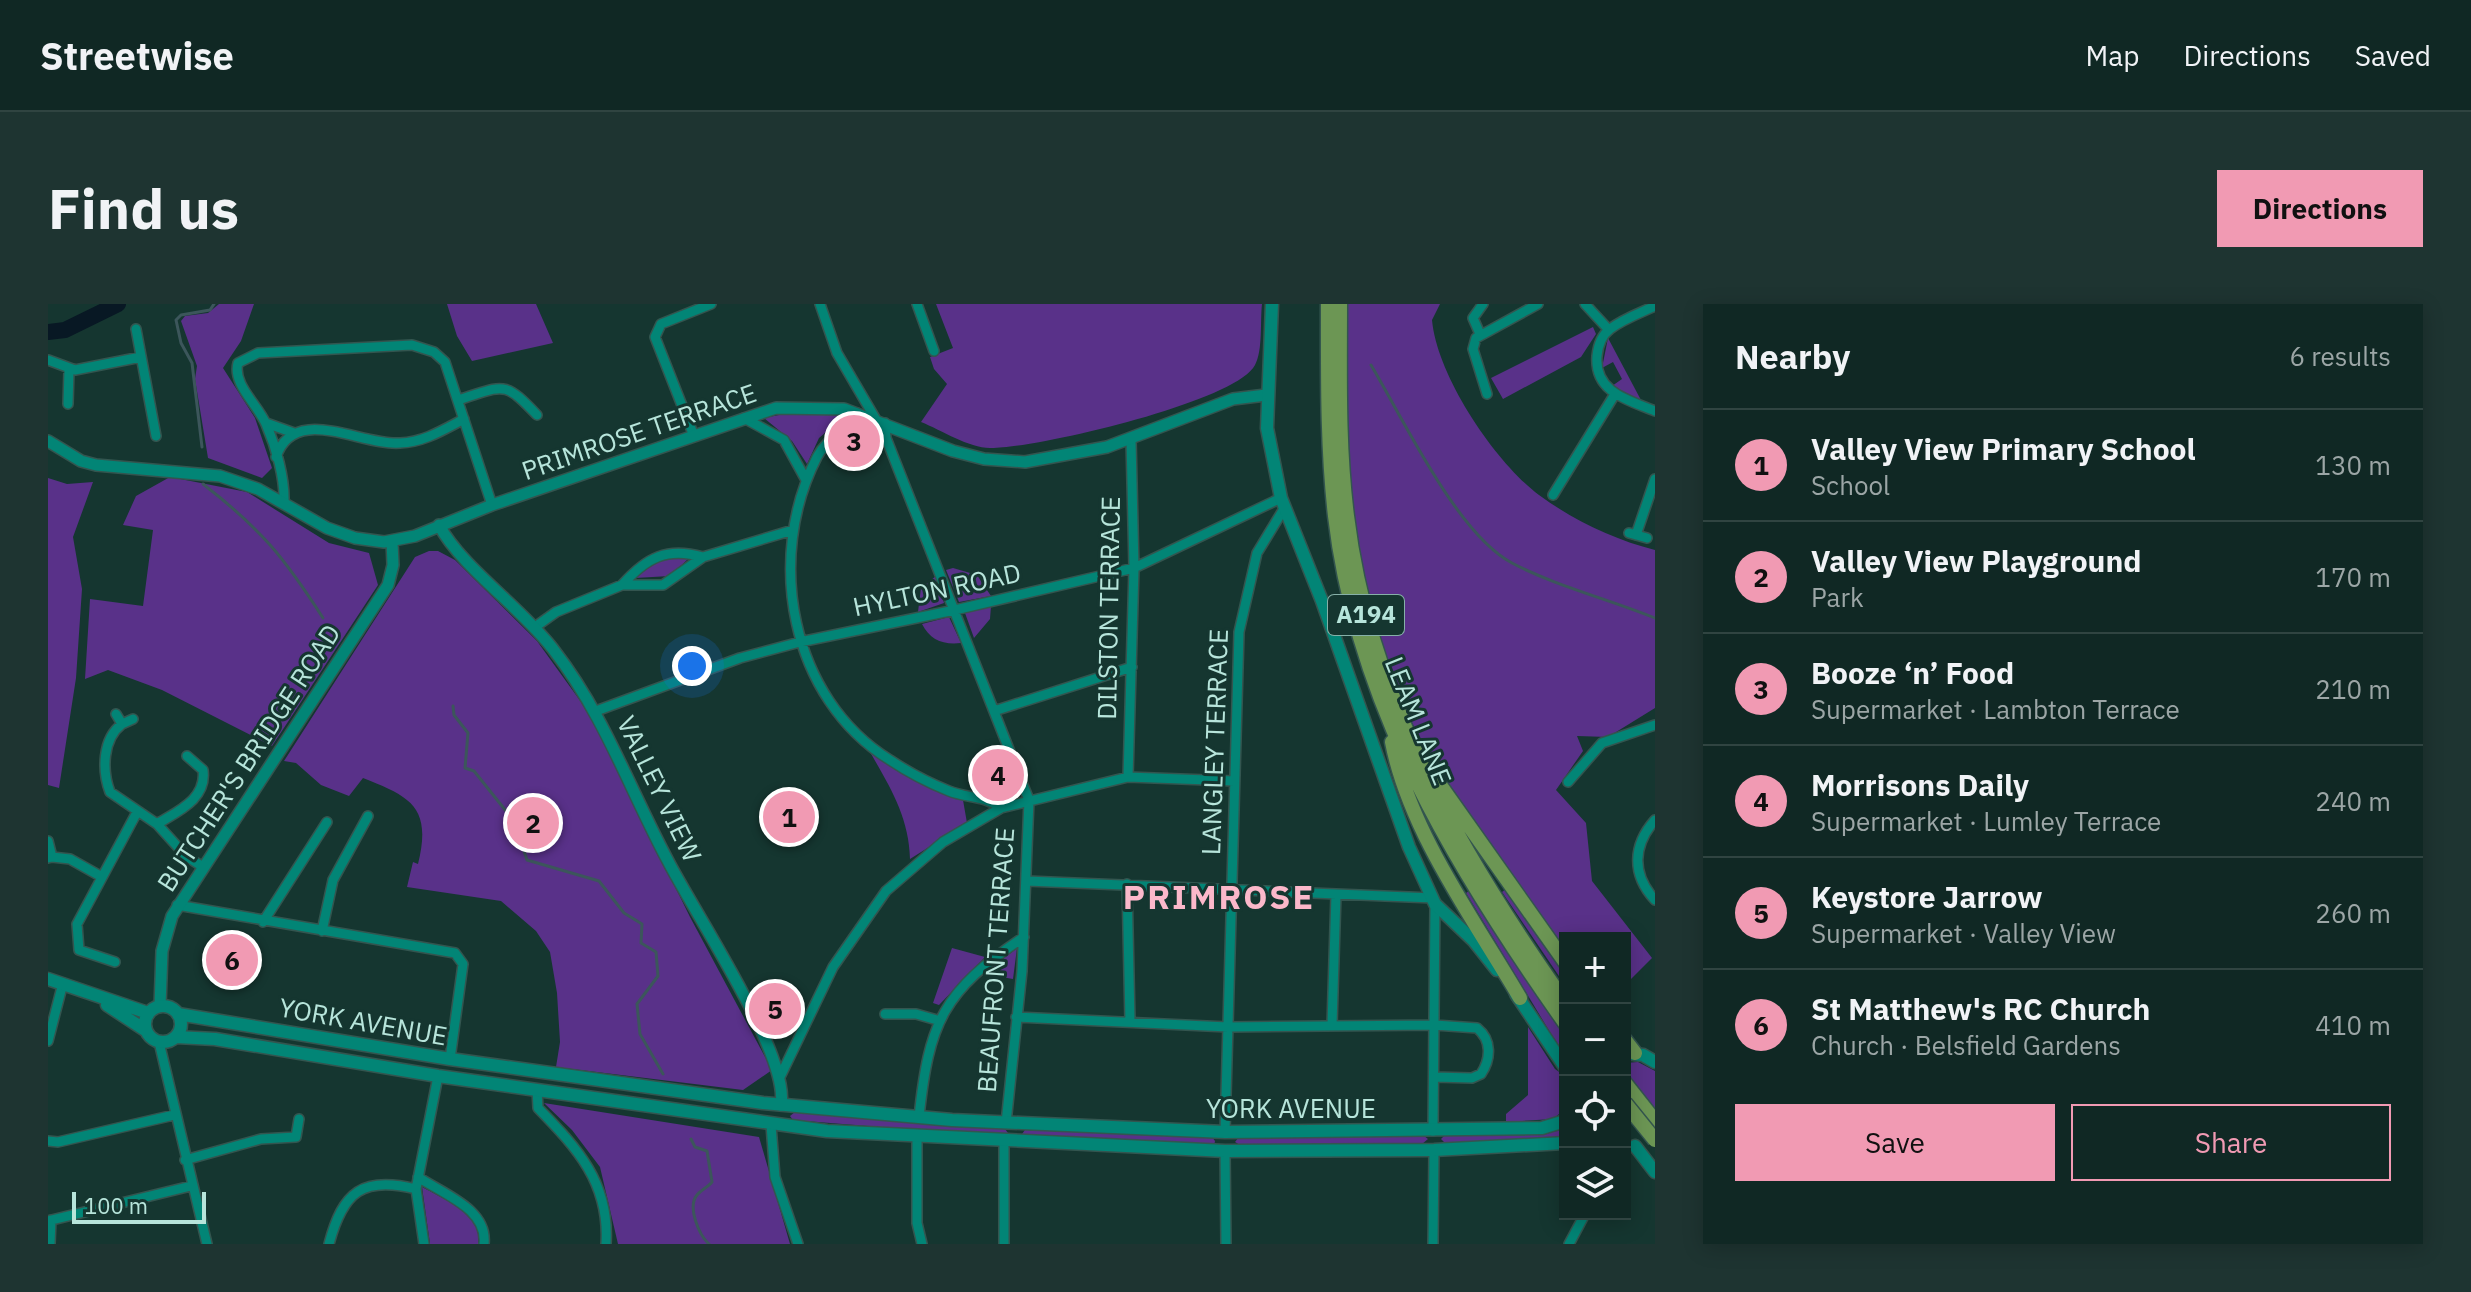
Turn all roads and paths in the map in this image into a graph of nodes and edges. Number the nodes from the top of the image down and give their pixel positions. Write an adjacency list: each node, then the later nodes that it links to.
1 (711, 304): 32 (street)
2 (820, 304): 28 (street)
3 (917, 304): 14 (street)
4 (1272, 304): 19 (main road)
5 (1328, 304): 57 (highway, LEAM LANE / A194)
6 (1340, 304): 60 (highway, LEAM LANE / A194)
7 (1483, 304): 13 (street)
8 (1585, 304): 12 (street)
9 (1534, 305): 13 (street)
10 (1655, 306): 12 (street)
11 (136, 329): 15 (street)
12 (1609, 330): 18 (street)
13 (1480, 334): 20 (street)
14 (934, 351)
15 (141, 357): 17 (street); 31 (street)
16 (48, 360): 17 (street)
17 (69, 370): 22 (street)
18 (1615, 394): 23 (street); 38 (street)
19 (1266, 395): 33 (street, PRIMROSE TERRACE); 40 (main road)
20 (1477, 399)
21 (458, 400): 25 (street); 27 (street); 29 (street)
22 (68, 404)
23 (1655, 411)
24 (857, 413): 26 (street, PRIMROSE TERRACE); 28 (street, PRIMROSE TERRACE); 37 (street)
25 (537, 415)
26 (744, 418): 32 (street, PRIMROSE TERRACE); 37 (street)
27 (464, 419): 30 (street); 41 (street)
28 (880, 420): 33 (street, PRIMROSE TERRACE); 49 (street)
29 (266, 423): 30 (street); 35 (street)
30 (294, 433): 35 (street)
31 (156, 436)
32 (694, 436): 41 (street, PRIMROSE TERRACE)
33 (1131, 440): 47 (street, DILSTON TERRACE)
34 (48, 441): 39 (street)
35 (276, 457): 39 (street)
36 (1655, 479): 44 (street)
37 (806, 480): 43 (street)
38 (1552, 495)
39 (284, 503): 45 (street)
40 (1283, 503): 47 (street, HYLTON ROAD); 63 (street, LANGLEY TERRACE); 81 (main road)
41 (490, 506): 42 (street, PRIMROSE TERRACE)
42 (439, 525): 45 (street, PRIMROSE TERRACE); 50 (street, VALLEY VIEW)
43 (793, 530): 46 (street); 51 (street)
44 (1647, 538)
45 (392, 541): 74 (street, BUTCHER'S BRIDGE ROAD)
46 (703, 557): 48 (street); 48 (street)
47 (1134, 568): 49 (street, HYLTON ROAD); 52 (street, DILSTON TERRACE)
48 (622, 585): 50 (street)
49 (955, 610): 51 (street, HYLTON ROAD); 54 (street)
50 (535, 627): 53 (street, VALLEY VIEW)
51 (800, 642): 53 (street, HYLTON ROAD); 66 (street)
52 (1132, 667): 54 (street); 62 (street, DILSTON TERRACE)
53 (596, 711): 111 (street, VALLEY VIEW)
54 (994, 711): 65 (street)
55 (116, 714): 58 (street)
56 (133, 719): 58 (street)
57 (1387, 719): 92 (highway, A194); 97 (highway, LEAM LANE / A194)
58 (122, 724): 67 (street)
59 (1655, 725): 64 (street)
60 (1409, 742): 86 (highway, A194); 91 (highway, LEAM LANE / A194)
61 (187, 756): 71 (street)
62 (1128, 777): 63 (street); 65 (street)
63 (1234, 781): 78 (street, LANGLEY TERRACE)
64 (1568, 782)
65 (1029, 800): 66 (street); 76 (street, BEAUFRONT TERRACE)
66 (1001, 808): 111 (street)
67 (137, 812): 71 (street); 75 (street)
68 (1653, 815): 80 (street)
69 (368, 816): 84 (street)
70 (327, 822): 83 (street)
71 (157, 824): 74 (street)
72 (48, 841): 73 (street)
73 (50, 857): 75 (street)
74 (203, 867): 82 (street, BUTCHER'S BRIDGE ROAD)
75 (102, 877): 87 (street)
76 (1027, 881): 77 (street); 85 (street, BEAUFRONT TERRACE)
77 (1127, 884): 78 (street); 100 (street)
78 (1231, 891): 79 (street); 103 (street, LANGLEY TERRACE)
79 (1336, 894): 81 (street); 101 (street)
80 (1655, 900)
81 (1434, 901): 92 (main road); 102 (street)
82 (177, 905): 83 (street); 93 (street, BUTCHER'S BRIDGE ROAD)
83 (263, 922): 84 (street)
84 (322, 931): 109 (street)
85 (1024, 937): 98 (street, BEAUFRONT TERRACE); 99 (street)
86 (1559, 954)
87 (115, 962)
88 (48, 979): 89 (main road)
89 (63, 983): 90 (main road); 106 (street)
90 (84, 991): 94 (main road); 104 (main road)
91 (1559, 993)
92 (1520, 998): 108 (main road)
93 (160, 1006): 94 (main road); 95 (main road)
94 (148, 1013): 104 (main road)
95 (178, 1014): 105 (main road); 109 (main road, YORK AVENUE)
96 (885, 1014): 99 (street)
97 (1559, 1014)
98 (1016, 1017): 100 (street); 122 (street, BEAUFRONT TERRACE)
99 (937, 1020): 119 (street)
100 (1130, 1021): 103 (street)
101 (1332, 1025): 102 (street); 103 (street)
102 (1435, 1025): 113 (street); 113 (street)
103 (1228, 1027): 126 (street, LANGLEY TERRACE)
104 (145, 1030): 107 (main road)
105 (176, 1037): 107 (main road); 112 (main road, YORK AVENUE)
106 (48, 1041)
107 (159, 1042): 118 (street)
108 (1559, 1058)
109 (450, 1059): 110 (main road, YORK AVENUE); 112 (main road)
110 (540, 1071): 114 (main road); 116 (main road, YORK AVENUE)
111 (781, 1075): 116 (street, VALLEY VIEW)
112 (438, 1076): 114 (main road, YORK AVENUE); 138 (street)
113 (1434, 1077): 125 (street)
114 (537, 1090): 124 (main road, YORK AVENUE); 148 (street)
115 (1631, 1091): 121 (highway)
116 (781, 1105): 119 (main road, YORK AVENUE); 124 (main road)
117 (1631, 1110): 128 (highway, bridge)
118 (174, 1115): 129 (street); 136 (street)
119 (919, 1117): 122 (main road, YORK AVENUE)
120 (299, 1119): 136 (street)
121 (1655, 1121)
122 (1011, 1123): 126 (main road, YORK AVENUE); 130 (main road)
123 (1559, 1123): 125 (main road, YORK AVENUE)
124 (771, 1125): 127 (main road, YORK AVENUE); 149 (street)
125 (1433, 1131): 126 (main road, YORK AVENUE); 134 (main road)
126 (1225, 1132): 135 (main road)
127 (917, 1137): 130 (main road, YORK AVENUE); 150 (street)
128 (1655, 1139): 132 (main road)
129 (48, 1141)
130 (1010, 1143): 135 (main road, YORK AVENUE); 151 (street)
131 (1559, 1143): 134 (main road, YORK AVENUE)
132 (1631, 1146)
133 (1629, 1148): 137 (main road)
134 (1434, 1150): 135 (main road, YORK AVENUE); 153 (street)
135 (1225, 1151): 152 (street)
136 (185, 1160): 139 (street)
137 (1655, 1172)
138 (418, 1177): 140 (street); 147 (street)
139 (191, 1186): 142 (street); 144 (street)
140 (416, 1189): 145 (street); 146 (street)
141 (1582, 1220): 154 (street)
142 (50, 1221): 143 (street)
143 (50, 1244)
144 (207, 1244)
145 (329, 1244)
146 (424, 1244)
147 (484, 1244)
148 (606, 1244)
149 (798, 1244)
150 (922, 1244)
151 (1004, 1244)
152 (1226, 1244)
153 (1433, 1244)
154 (1569, 1244)

